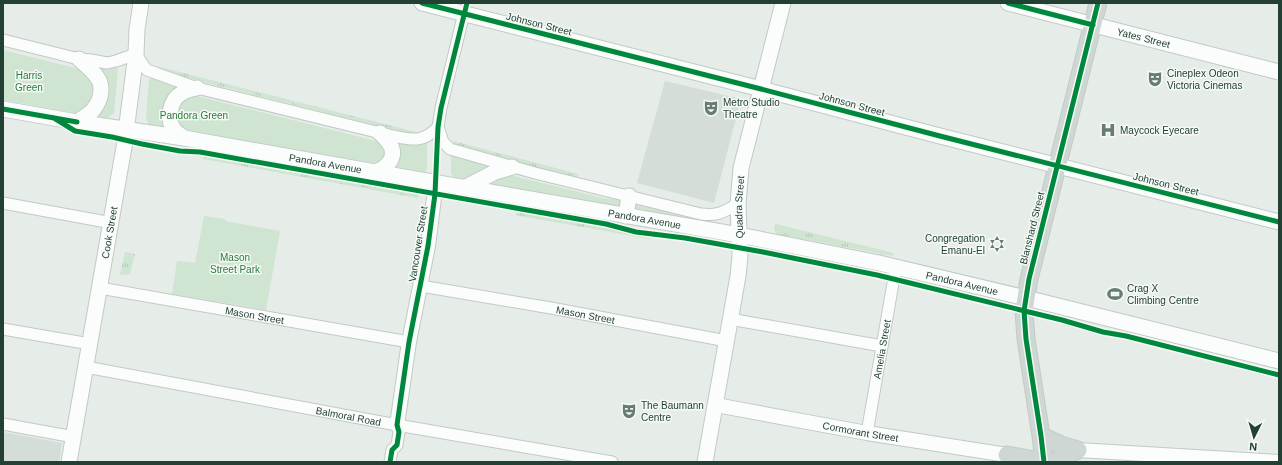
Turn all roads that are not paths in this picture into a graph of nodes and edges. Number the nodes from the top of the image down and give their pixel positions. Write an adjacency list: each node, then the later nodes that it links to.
1 (141, 3): 9 (main road, Cook Street)
2 (422, 3): 6 (main road, Johnson Street)
3 (783, 3): 13 (main road, Quadra Street)
4 (1008, 3): 7 (main road, Yates Street)
5 (1098, 3): 7 (main road, Blanshard Street)
6 (465, 8): 13 (main road, Johnson Street); 16 (street)
7 (1093, 24): 11 (main road, Yates Street); 20 (main road, Blanshard Street)
8 (3, 40): 10 (street)
9 (136, 54): 10 (street); 12 (street); 17 (main road, Cook Street)
10 (79, 59): 15 (main road)
11 (1279, 72)
12 (197, 88): 18 (street); 19 (main road)
13 (761, 89): 20 (main road, Johnson Street); 27 (main road, Quadra Street)
14 (3, 109): 15 (main road, Pandora Avenue)
15 (77, 122): 17 (main road, Pandora Avenue)
16 (438, 127): 18 (street); 21 (street, Pandora Avenue)
17 (127, 129): 19 (main road, Pandora Avenue); 30 (main road, Cook Street)
18 (380, 133): 22 (main road)
19 (184, 138): 22 (main road, Pandora Avenue)
20 (1058, 166): 29 (main road, Johnson Street); 35 (main road, Blanshard Street)
21 (512, 167): 24 (main road); 25 (street, Pandora Avenue)
22 (375, 172): 23 (main road, Pandora Avenue)
23 (436, 182): 24 (main road, Pandora Avenue); 33 (street, Vancouver Street)
24 (466, 187): 28 (main road, Pandora Avenue)
25 (629, 196): 27 (street, Pandora Avenue); 28 (main road)
26 (3, 202): 30 (street)
27 (738, 204): 31 (main road, Quadra Street)
28 (626, 216): 31 (main road, Pandora Avenue)
29 (1279, 222)
30 (112, 223): 34 (main road, Cook Street)
31 (739, 235): 32 (main road, Pandora Avenue); 36 (main road, Quadra Street)
32 (896, 266): 35 (main road, Pandora Avenue); 41 (street, Amelia Street)
33 (421, 286): 38 (street, Mason Street); 39 (street, Vancouver Street)
34 (100, 288): 39 (street, Mason Street); 40 (main road, Cook Street)
35 (1026, 298): 42 (main road, Pandora Avenue); 50 (main road, Blanshard Street)
36 (730, 319): 38 (main road, Quadra Street); 41 (street)
37 (3, 329): 40 (street)
38 (726, 341): 44 (main road, Quadra Street)
39 (409, 342): 46 (street, Vancouver Street)
40 (90, 344): 43 (main road, Cook Street)
41 (882, 346): 47 (street, Amelia Street)
42 (1279, 362)
43 (86, 367): 46 (street, Balmoral Road); 48 (main road, Cook Street)
44 (716, 404): 47 (street, Cormorant Street); 55 (main road, Quadra Street)
45 (3, 424): 48 (street)
46 (397, 425): 53 (street, Vancouver Street); 54 (street, Balmoral Road)
47 (867, 433): 51 (street, Cormorant Street)
48 (74, 437): 52 (main road, Cook Street)
49 (1078, 450): 50 (main road); 56 (main road); 57 (street)
50 (1043, 452): 51 (main road)
51 (1007, 455)
52 (69, 462)
53 (390, 462)
54 (612, 462)
55 (705, 462)
56 (1055, 462)
57 (1279, 462)

